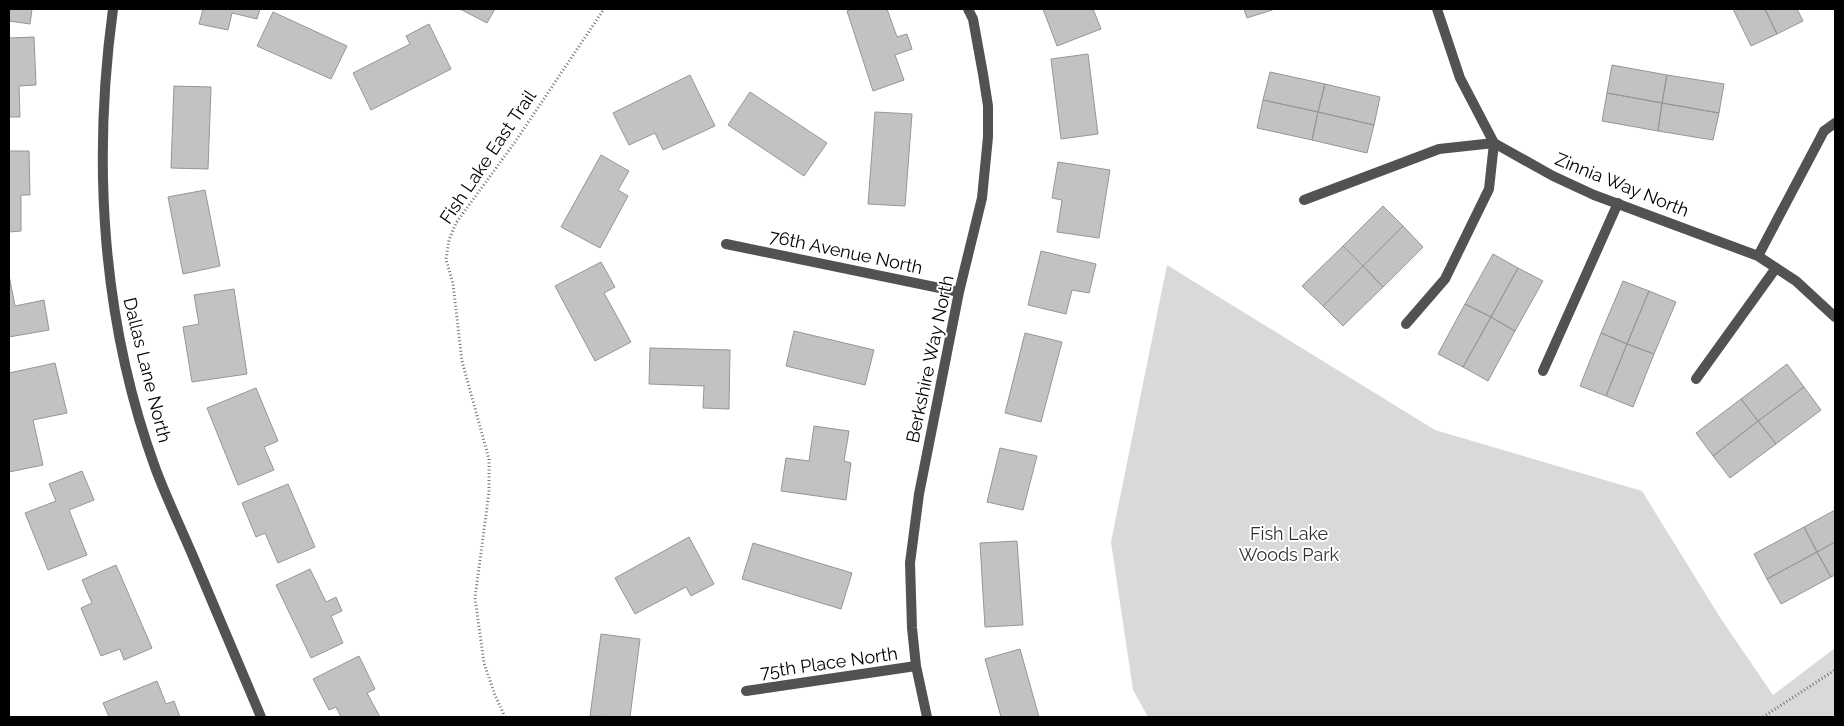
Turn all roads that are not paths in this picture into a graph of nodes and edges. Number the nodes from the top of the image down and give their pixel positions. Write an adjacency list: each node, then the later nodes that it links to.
1 (113, 9): 20 (street, Dallas Lane North)
2 (968, 9): 13 (street, Berkshire Way North)
3 (1437, 9): 7 (street)
4 (1835, 123): 5 (street)
5 (1824, 131): 6 (street); 11 (street)
6 (1835, 136)
7 (1494, 143): 8 (street); 9 (street, Zinnia Way North); 15 (street)
8 (1304, 200)
9 (1618, 203): 11 (street, Zinnia Way North); 16 (street)
10 (726, 244): 13 (street, 76th Avenue North)
11 (1758, 256): 12 (street, Zinnia Way North)
12 (1776, 268): 14 (street, Zinnia Way North); 17 (street)
13 (959, 292): 18 (street, Berkshire Way North)
14 (1835, 317)
15 (1406, 324)
16 (1543, 371)
17 (1696, 378)
18 (916, 666): 19 (street, 75th Place North); 21 (street, Berkshire Way North)
19 (746, 691)
20 (261, 717)
21 (927, 717)

